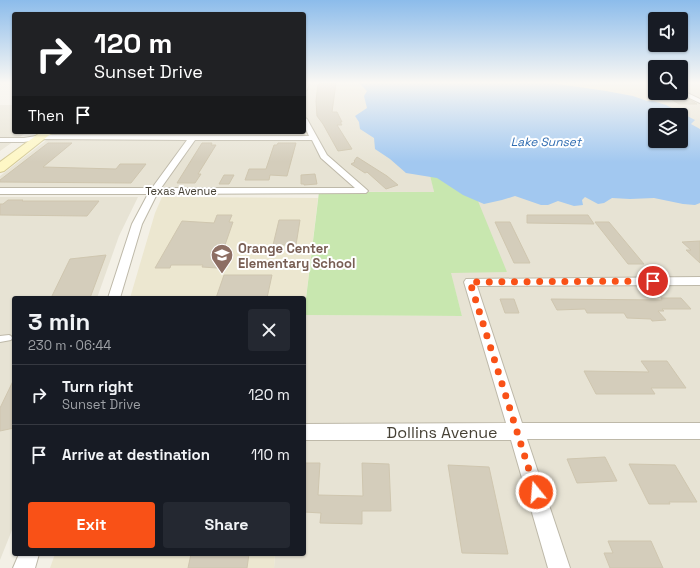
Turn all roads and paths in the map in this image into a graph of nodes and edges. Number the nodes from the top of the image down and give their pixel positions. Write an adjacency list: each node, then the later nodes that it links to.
1 (306, 123): 4 (street)
2 (42, 134): 3 (street); 6 (street); 8 (street)
3 (193, 137): 4 (street); 10 (street)
4 (313, 138): 10 (street, Texas Avenue)
5 (0, 140): 6 (street)
6 (24, 140): 7 (street)
7 (0, 158)
8 (0, 168)
9 (0, 191): 10 (street, Texas Avenue)
10 (154, 191): 12 (street)
11 (700, 281): 17 (street)
12 (115, 296)
13 (9, 338): 14 (lane)
14 (0, 339)
15 (700, 431): 17 (street, Dollins Avenue)
16 (306, 432): 17 (street, Dollins Avenue)
17 (518, 432): 20 (street)
18 (28, 556): 19 (street)
19 (24, 568)
20 (559, 568)

